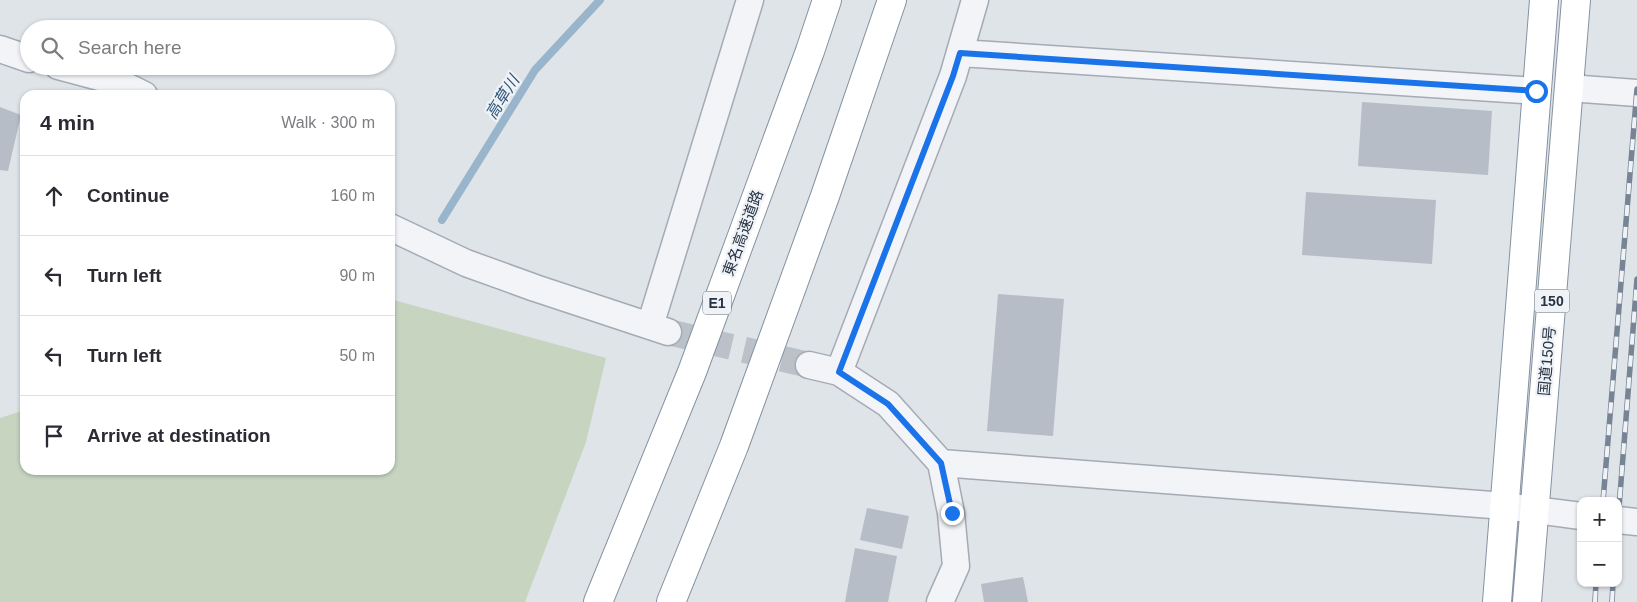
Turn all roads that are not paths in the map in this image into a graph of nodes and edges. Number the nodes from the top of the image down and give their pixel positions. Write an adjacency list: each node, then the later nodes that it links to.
1 (750, 0): 15 (street)
2 (827, 0): 25 (highway, 東名高速道路 / E1)
3 (892, 0): 26 (highway)
4 (975, 0): 8 (street)
5 (1544, 0): 13 (highway, 国道150号 / 150)
6 (1576, 0): 11 (highway, 国道150号 / 150)
7 (0, 49): 9 (street)
8 (960, 53): 13 (street); 17 (street)
9 (20, 56)
10 (92, 75): 12 (street)
11 (1569, 88): 14 (street); 20 (highway, 国道150号 / 150)
12 (134, 90)
13 (1536, 91): 19 (highway, 国道150号 / 150)
14 (1637, 93)
15 (395, 229)
16 (809, 365): 17 (street)
17 (839, 372): 18 (street)
18 (941, 463): 19 (street); 24 (street)
19 (1505, 506): 20 (street); 27 (highway, 国道150号 / 150)
20 (1535, 511): 21 (street); 28 (highway, 国道150号 / 150)
21 (1577, 516)
22 (1622, 520): 23 (street)
23 (1637, 522)
24 (947, 595)
25 (598, 602)
26 (670, 602)
27 (1497, 602)
28 (1527, 602)

